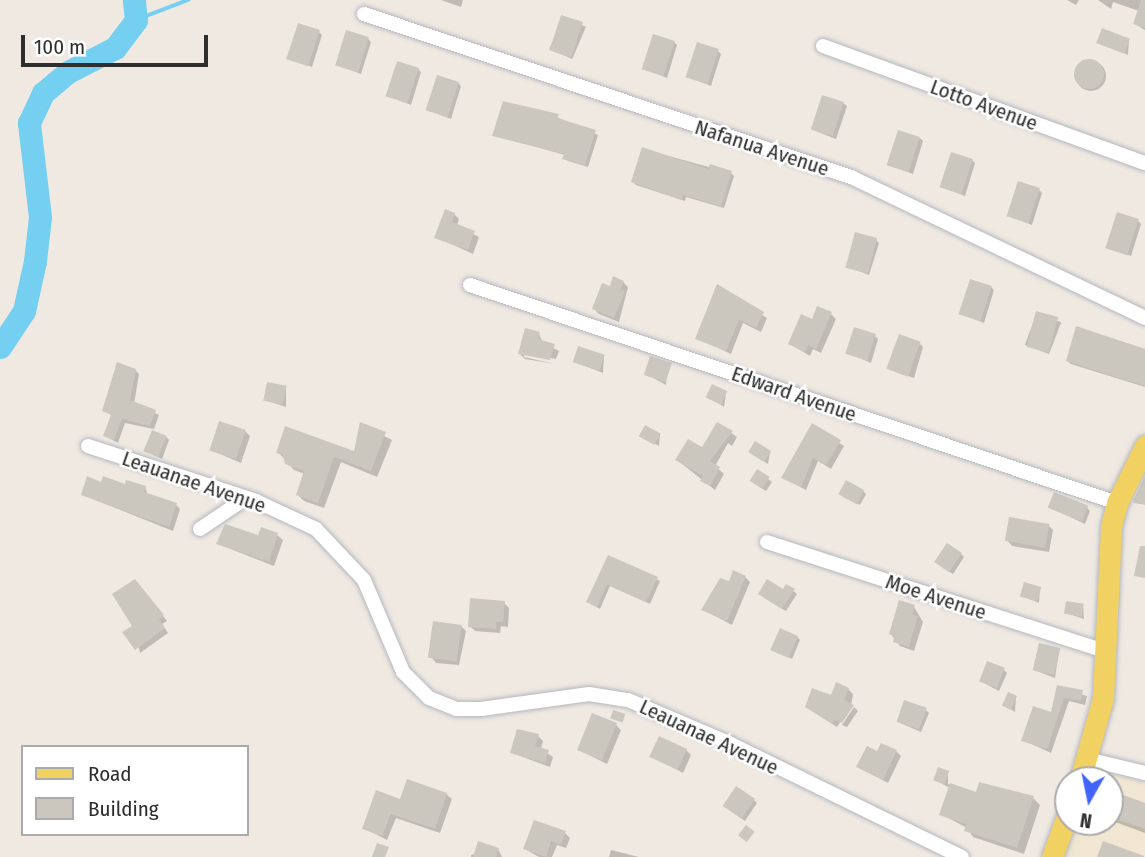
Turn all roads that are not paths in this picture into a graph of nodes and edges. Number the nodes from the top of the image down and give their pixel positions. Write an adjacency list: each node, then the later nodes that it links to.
1 (364, 15): 5 (street, Nafanua Avenue)
2 (823, 46): 3 (street, Lotto Avenue)
3 (1145, 163)
4 (470, 285): 9 (street, Edward Avenue)
5 (1145, 318)
6 (88, 446): 8 (street, Leauanae Avenue)
7 (1145, 446): 9 (main road)
8 (246, 498): 10 (street); 17 (street, Leauanae Avenue)
9 (1117, 503): 12 (main road)
10 (200, 528)
11 (767, 542): 12 (street, Moe Avenue)
12 (1104, 651): 13 (main road)
13 (1087, 759): 14 (main road); 15 (street)
14 (1085, 766)
15 (1145, 773)
16 (1060, 836): 18 (main road)
17 (962, 857)
18 (1052, 857)

